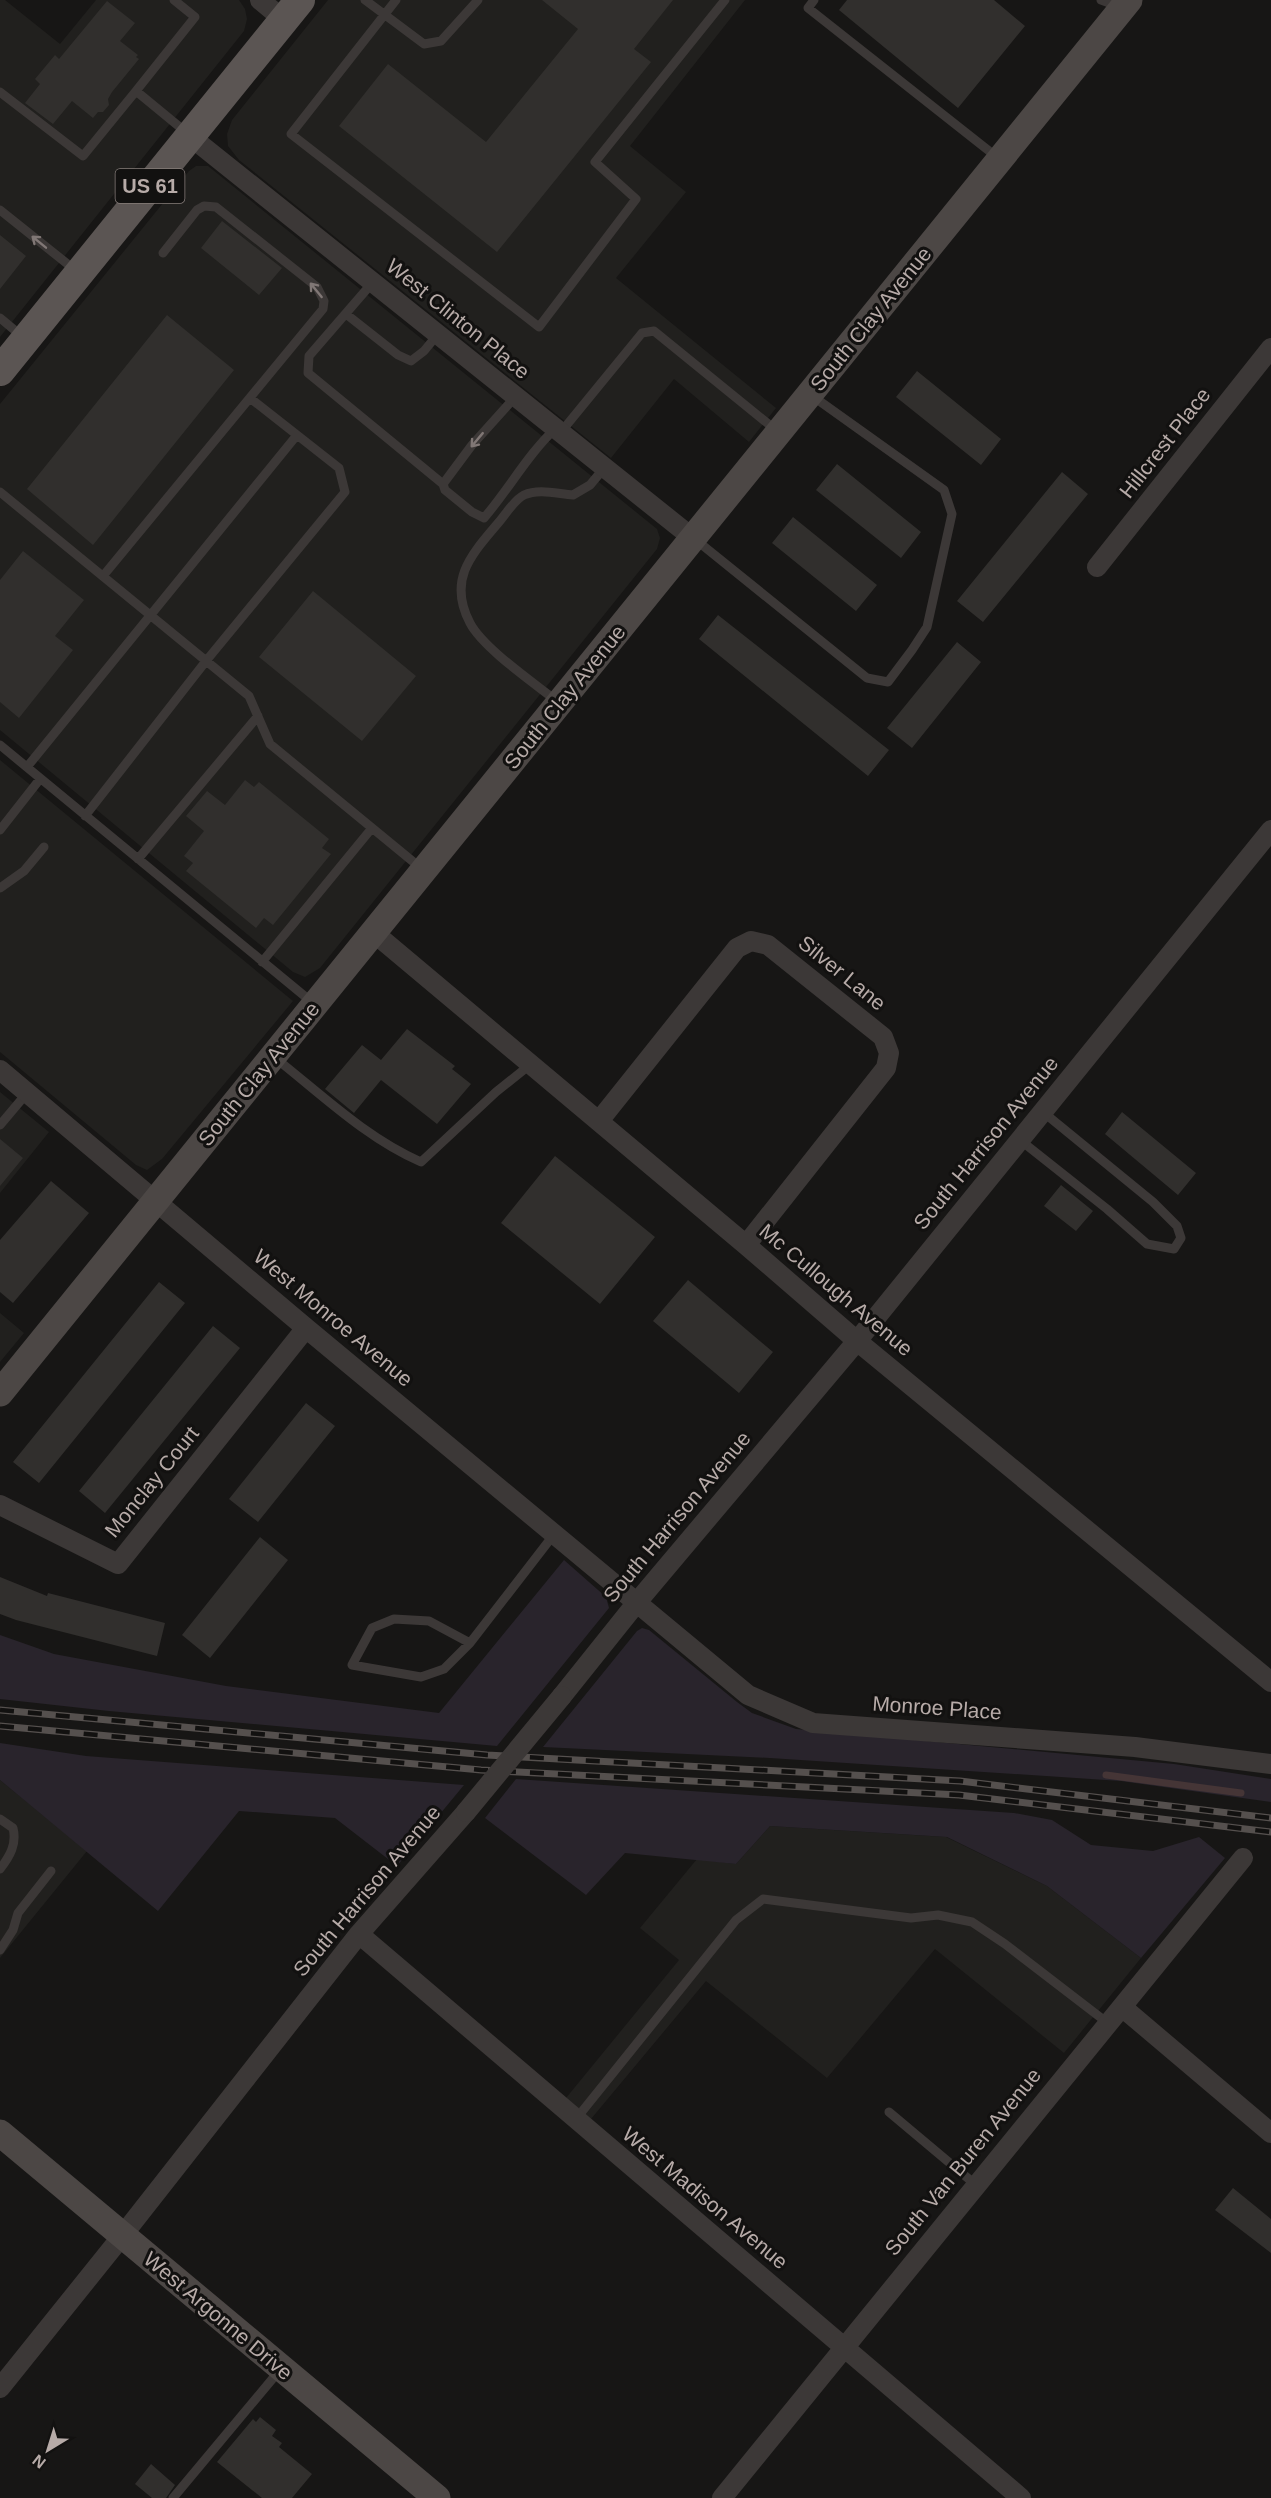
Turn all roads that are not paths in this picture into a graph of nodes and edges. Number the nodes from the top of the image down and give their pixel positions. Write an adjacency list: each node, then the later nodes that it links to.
1 (174, 0): 11 (lane)
2 (260, 0): 9 (street)
3 (364, 0): 10 (lane)
4 (396, 0): 10 (lane)
5 (478, 0): 10 (lane)
6 (725, 0): 10 (lane)
7 (814, 0): 14 (lane)
8 (1117, 3): 14 (street, South Clay Avenue)
9 (292, 10): 13 (main road, US 61)
10 (384, 15)
11 (136, 91): 12 (lane); 13 (lane)
12 (0, 92)
13 (191, 136): 17 (main road, US 61); 18 (street, West Clinton Place)
14 (1000, 159): 25 (street, South Clay Avenue)
15 (0, 210): 17 (lane, one-way to 15)
16 (163, 253): 27 (lane, one-way to 16)
17 (79, 274): 22 (main road, US 61)
18 (373, 282): 19 (lane); 21 (street, West Clinton Place)
19 (346, 314): 21 (lane); 32 (lane)
20 (0, 318): 22 (lane)
21 (438, 334): 26 (street, West Clinton Place)
22 (26, 339): 24 (main road, US 61)
23 (1271, 348): 35 (street, Hillcrest Place)
24 (0, 371)
25 (810, 395): 29 (street, South Clay Avenue); 34 (lane)
26 (516, 396): 28 (street, West Clinton Place); 32 (lane, one-way to 32)
27 (250, 398): 30 (lane); 36 (lane)
28 (558, 430): 29 (lane); 31 (street, West Clinton Place); 32 (lane)
29 (779, 433): 34 (street, South Clay Avenue)
30 (297, 435): 37 (lane); 38 (lane)
31 (605, 467): 34 (street, West Clinton Place); 39 (lane)
32 (443, 484)
33 (0, 492): 36 (lane)
34 (694, 539): 39 (street, South Clay Avenue)
35 (1097, 567)
36 (103, 576): 37 (lane)
37 (151, 615): 38 (lane); 42 (lane)
38 (206, 661): 40 (lane); 44 (lane)
39 (560, 703): 50 (street, South Clay Avenue)
40 (258, 716): 45 (lane); 49 (lane)
41 (0, 745): 42 (lane)
42 (27, 767): 43 (lane)
43 (40, 779): 44 (lane); 46 (lane)
44 (85, 816): 49 (lane)
45 (372, 828): 50 (lane); 53 (lane)
46 (0, 830)
47 (1271, 830): 59 (street, South Harrison Avenue)
48 (44, 847): 51 (lane)
49 (138, 859): 53 (lane)
50 (424, 870): 52 (street, South Clay Avenue)
51 (0, 888)
52 (373, 932): 54 (street, South Clay Avenue); 56 (street, Mc Cullough Avenue)
53 (262, 962): 54 (lane)
54 (315, 1005): 55 (street, South Clay Avenue)
55 (273, 1056): 56 (lane); 63 (street, South Clay Avenue)
56 (531, 1064): 60 (street, Mc Cullough Avenue)
57 (0, 1070): 58 (street, West Monroe Avenue)
58 (27, 1093): 61 (lane); 63 (street, West Monroe Avenue)
59 (1043, 1112): 62 (street, South Harrison Avenue); 62 (lane)
60 (599, 1121): 64 (street, Mc Cullough Avenue); 64 (street, Silver Lane)
61 (0, 1125)
62 (1020, 1140): 66 (street, South Harrison Avenue)
63 (157, 1201): 65 (street, West Monroe Avenue); 67 (street, South Clay Avenue)
64 (746, 1245): 66 (street, Mc Cullough Avenue)
65 (306, 1328): 68 (street, Monclay Court); 69 (street, West Monroe Avenue)
66 (857, 1341): 70 (street, South Harrison Avenue); 72 (street, Mc Cullough Avenue)
67 (0, 1393)
68 (0, 1505)
69 (555, 1533): 70 (street, West Monroe Avenue); 71 (lane)
70 (638, 1601): 73 (street, Monroe Place); 78 (street, South Harrison Avenue, bridge)
71 (470, 1642): 71 (lane)
72 (1271, 1682)
73 (1271, 1764)
74 (0, 1819): 76 (lane)
75 (1243, 1858): 80 (street, South Van Buren Avenue)
76 (0, 1869)
77 (51, 1871): 79 (lane)
78 (359, 1934): 83 (street, West Madison Avenue); 87 (street, South Harrison Avenue)
79 (0, 1950)
80 (1122, 2007): 81 (street, South Van Buren Avenue); 85 (street)
81 (1109, 2024): 83 (lane); 86 (street, South Van Buren Avenue)
82 (889, 2112): 86 (lane)
83 (576, 2119): 88 (street, West Madison Avenue)
84 (0, 2133): 87 (street, West Argonne Drive)
85 (1271, 2133)
86 (976, 2185): 88 (street, South Van Buren Avenue)
87 (122, 2236): 89 (street, West Argonne Drive); 90 (street, South Harrison Avenue)
88 (843, 2347): 93 (street, South Van Buren Avenue); 94 (street, West Madison Avenue)
89 (281, 2368): 91 (lane); 92 (street, West Argonne Drive)
90 (0, 2388)
91 (173, 2498)
92 (437, 2498)
93 (722, 2498)
94 (1021, 2498)

